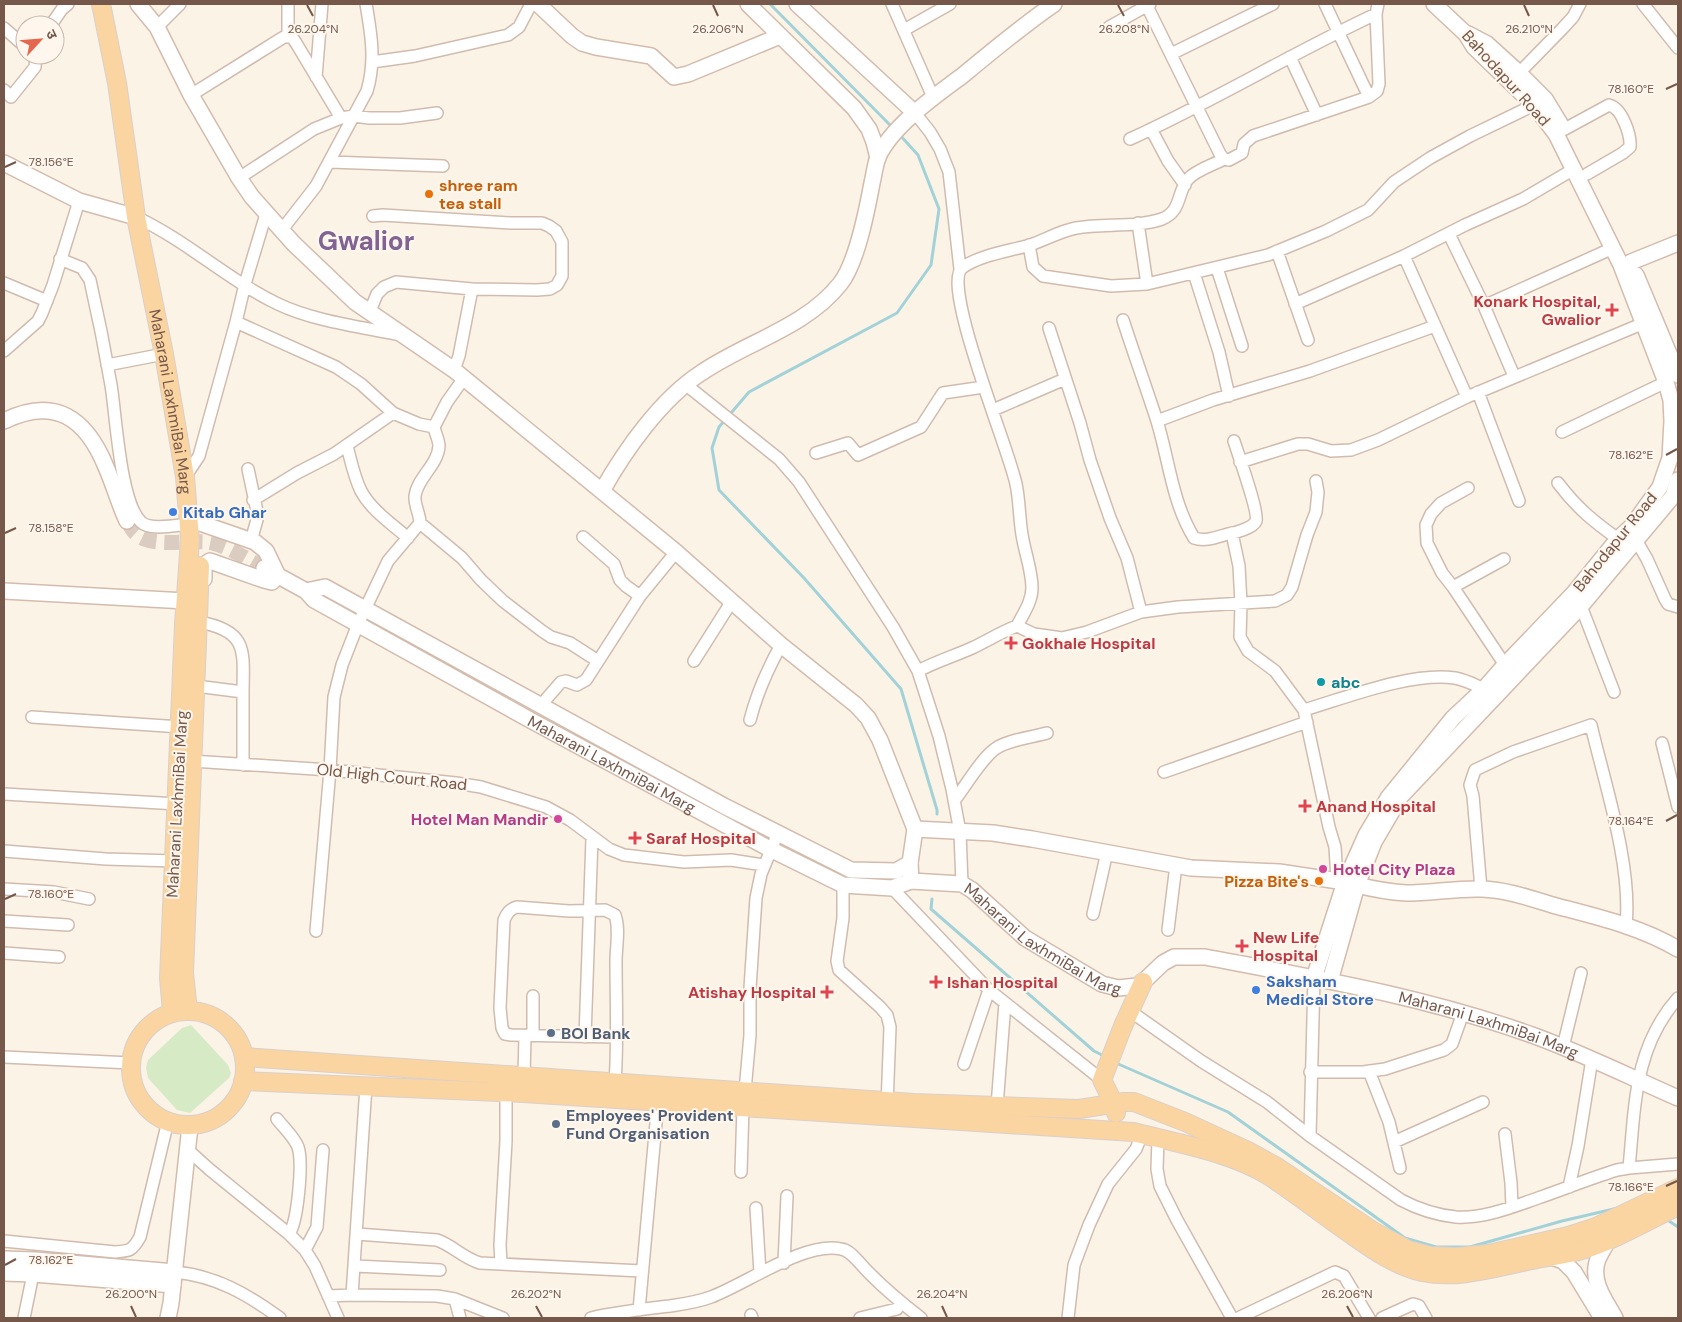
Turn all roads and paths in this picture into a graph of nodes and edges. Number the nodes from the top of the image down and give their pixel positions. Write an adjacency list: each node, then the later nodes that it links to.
1 (68, 4): 23 (street)
2 (101, 4): 65 (main road, Maharani LaxhmiBai Marg)
3 (138, 4): 24 (main road)
4 (180, 4): 24 (street)
5 (288, 4): 30 (street)
6 (322, 4): 39 (street)
7 (366, 4): 36 (street)
8 (531, 4): 36 (street)
9 (538, 4): 31 (main road)
10 (748, 4): 31 (main road)
11 (797, 4): 49 (main road)
12 (892, 4): 27 (street)
13 (950, 4): 27 (street)
14 (1054, 4): 42 (main road)
15 (1273, 4): 21 (street)
16 (1325, 4): 28 (street)
17 (1434, 4): 29 (main road, Bahodapur Road)
18 (1580, 4): 38 (street)
19 (1643, 4): 33 (street)
20 (1149, 5): 25 (street); 34 (street)
21 (1255, 8): 34 (street)
22 (1377, 9): 28 (street); 43 (street)
23 (58, 15)
24 (156, 27): 41 (main road)
25 (1109, 27)
26 (4, 28): 32 (street)
27 (904, 30): 42 (street)
28 (1339, 31): 35 (street); 43 (street)
29 (1466, 34): 38 (main road); 44 (main road, Bahodapur Road)
30 (288, 36): 39 (street); 41 (street)
31 (780, 36): 54 (main road)
32 (15, 37)
33 (1678, 48)
34 (1172, 54): 45 (street)
35 (1290, 57): 45 (street); 47 (street)
36 (372, 62): 48 (street)
37 (35, 65): 40 (street)
38 (1519, 73): 52 (main road)
39 (316, 77): 50 (street)
40 (4, 90)
41 (191, 95): 60 (main road)
42 (934, 97): 49 (main road)
43 (1370, 97): 47 (street)
44 (1534, 105): 59 (main road, Bahodapur Road); 72 (street)
45 (1197, 106): 51 (street); 55 (street)
46 (437, 113): 48 (street)
47 (1317, 115): 55 (street)
48 (354, 116): 50 (street); 56 (street)
49 (912, 116): 54 (main road); 77 (street)
50 (341, 118): 60 (street)
51 (1151, 129): 53 (street); 61 (street)
52 (1563, 130): 59 (main road); 59 (street)
53 (1130, 139)
54 (882, 152): 102 (main road)
55 (1224, 159): 61 (street)
56 (330, 162): 58 (street); 67 (street)
57 (4, 163): 62 (main road)
58 (443, 166)
59 (1580, 172): 68 (street); 71 (main road, Bahodapur Road); 75 (main road)
60 (239, 178): 63 (main road)
61 (1185, 185): 66 (street)
62 (79, 201): 65 (main road); 74 (street)
63 (266, 214): 67 (main road); 80 (street)
64 (373, 216): 82 (street)
65 (136, 217): 80 (street); 96 (main road, Maharani LaxhmiBai Marg)
66 (1138, 224): 70 (street); 81 (street)
67 (281, 231): 86 (main road)
68 (1449, 234): 73 (street); 85 (street)
69 (1678, 243): 75 (main road)
70 (1029, 245): 77 (street); 81 (street)
71 (1613, 248): 85 (street); 89 (main road, Bahodapur Road)
72 (1277, 251): 76 (street); 84 (street)
73 (1404, 256): 84 (street); 90 (street)
74 (60, 258): 83 (street); 97 (street)
75 (1630, 262): 100 (main road)
76 (1217, 268): 78 (street); 94 (street)
77 (960, 269): 103 (street)
78 (1194, 273): 81 (street); 105 (street)
79 (4, 283): 83 (street)
80 (245, 284): 88 (street); 92 (street)
81 (1147, 284)
82 (472, 289): 86 (street); 98 (street)
83 (47, 301): 95 (street)
84 (1295, 304): 93 (street)
85 (1484, 306): 99 (street)
86 (370, 312): 92 (main road)
87 (1123, 320): 110 (street)
88 (236, 322): 108 (street); 118 (street)
89 (1644, 322): 99 (street); 100 (main road, Bahodapur Road)
90 (1435, 326): 105 (street); 106 (street)
91 (1049, 328): 101 (street)
92 (407, 336): 98 (main road)
93 (1308, 340)
94 (1242, 346)
95 (4, 351)
96 (164, 354): 97 (street); 118 (main road, Maharani LaxhmiBai Marg)
97 (107, 365): 129 (street)
98 (459, 374): 111 (street); 123 (main road)
99 (1514, 376): 104 (street)
100 (1672, 379): 112 (street); 133 (main road, Bahodapur Road)
101 (1065, 380): 107 (street); 150 (street)
102 (685, 384): 123 (main road); 157 (street)
103 (984, 387): 107 (street); 115 (street)
104 (1478, 392): 106 (street); 126 (street)
105 (1230, 396): 110 (street)
106 (1467, 397): 116 (street)
107 (994, 410): 152 (street)
108 (393, 413): 111 (street); 114 (street)
109 (4, 420): 127 (main road)
110 (1157, 421): 130 (street)
111 (434, 427): 128 (street)
112 (1562, 432)
113 (1234, 441): 116 (street)
114 (347, 446): 125 (street); 132 (street)
115 (816, 453)
116 (1240, 462): 130 (street)
117 (248, 469): 125 (street)
118 (190, 471): 129 (main road, Maharani LaxhmiBai Marg)
119 (1678, 480): 124 (main road)
120 (1316, 481): 145 (street)
121 (1558, 483): 133 (street)
122 (1468, 488): 140 (street)
123 (602, 491): 136 (main road)
124 (1676, 498): 134 (main road)
125 (253, 500): 135 (street)
126 (1519, 501)
127 (127, 521)
128 (420, 523): 132 (street); 154 (street)
129 (194, 524): 135 (main road); 149 (main road, Maharani LaxhmiBai Marg)
130 (1232, 533): 145 (street)
131 (583, 537): 143 (street)
132 (408, 538): 148 (street)
133 (1618, 539): 156 (main road, Bahodapur Road)
134 (1636, 540): 146 (main road); 147 (street)
135 (252, 541): 139 (main road)
136 (676, 552): 143 (street); 144 (main road)
137 (1504, 559): 140 (street)
138 (264, 568): 139 (main road, Maharani LaxhmiBai Marg)
139 (278, 576): 142 (main road, Maharani LaxhmiBai Marg); 149 (main road)
140 (1454, 586): 156 (street)
141 (4, 591): 149 (main road)
142 (306, 591): 148 (main road); 151 (main road, Maharani LaxhmiBai Marg)
143 (640, 596): 154 (street)
144 (732, 602): 153 (main road); 155 (street)
145 (1241, 604): 150 (street); 163 (street)
146 (1581, 606): 161 (street); 190 (main road)
147 (1678, 607)
148 (365, 608): 151 (street); 162 (main road)
149 (195, 610): 158 (main road); 160 (street); 167 (main road, Maharani LaxhmiBai Marg)
150 (1141, 612): 152 (street)
151 (358, 624): 172 (street); 182 (main road, Maharani LaxhmiBai Marg)
152 (1017, 626): 157 (street)
153 (780, 645): 165 (street); 178 (main road)
154 (598, 660): 162 (street)
155 (694, 661)
156 (1505, 665): 159 (main road, Bahodapur Road)
157 (918, 671): 175 (street)
158 (196, 686): 160 (street); 170 (main road)
159 (1484, 689): 163 (street); 190 (main road, Bahodapur Road)
160 (243, 692): 171 (street)
161 (1614, 692)
162 (541, 704): 180 (main road)
163 (1304, 710): 166 (street)
164 (32, 717): 167 (street)
165 (750, 720)
166 (1307, 722): 173 (street); 190 (street)
167 (181, 727): 176 (main road, Maharani LaxhmiBai Marg)
168 (1047, 733): 175 (street)
169 (1662, 743): 177 (street)
170 (192, 761): 171 (street, Old High Court Road); 215 (main road)
171 (242, 764): 172 (street, Old High Court Road)
172 (330, 770): 181 (street, Old High Court Road); 203 (street)
173 (1164, 772)
174 (4, 794): 176 (street)
175 (954, 801): 179 (street)
176 (178, 804): 185 (main road, Maharani LaxhmiBai Marg)
177 (1678, 805)
178 (915, 829): 179 (main road); 186 (main road)
179 (960, 832): 184 (main road); 191 (street)
180 (778, 833): 182 (street); 186 (main road)
181 (592, 838): 187 (street, Old High Court Road); 197 (street)
182 (770, 849): 187 (street); 192 (main road, Maharani LaxhmiBai Marg)
183 (4, 851): 185 (street)
184 (1107, 852): 188 (main road); 198 (street)
185 (174, 861): 215 (main road, Maharani LaxhmiBai Marg)
186 (910, 863): 189 (main road)
187 (764, 865): 237 (street)
188 (1176, 865): 190 (main road); 202 (street)
189 (911, 881): 191 (main road, Maharani LaxhmiBai Marg); 194 (main road, Maharani LaxhmiBai Marg)
190 (1346, 882): 195 (main road); 208 (main road, Bahodapur Road); 210 (main road)
191 (962, 884): 209 (main road, Maharani LaxhmiBai Marg)
192 (843, 885): 194 (main road, Maharani LaxhmiBai Marg); 243 (street)
193 (4, 888): 196 (street)
194 (892, 888): 211 (street)
195 (1481, 889): 201 (main road); 201 (street)
196 (89, 899)
197 (591, 911): 218 (street); 219 (street); 220 (street)
198 (1093, 914)
199 (4, 921): 200 (street)
200 (68, 925)
201 (1626, 925): 204 (main road)
202 (1168, 930)
203 (316, 931)
204 (1678, 949)
205 (4, 953): 206 (street)
206 (59, 957)
207 (1581, 974): 221 (street)
208 (1314, 978): 209 (main road, Maharani LaxhmiBai Marg); 210 (main road, Maharani LaxhmiBai Marg); 229 (street)
209 (1143, 982): 216 (main road)
210 (1330, 982): 217 (main road, Maharani LaxhmiBai Marg)
211 (989, 990): 214 (street); 226 (street)
212 (534, 996): 218 (street)
213 (1678, 998): 231 (street)
214 (1005, 1003): 227 (street); 240 (street)
215 (180, 1011): 223 (main road); 225 (main road)
216 (1130, 1011): 227 (main road); 250 (street)
217 (1463, 1013): 221 (main road, Maharani LaxhmiBai Marg); 228 (street)
218 (529, 1035): 219 (street); 230 (street)
219 (585, 1037): 220 (street)
220 (616, 1037): 233 (street)
221 (1563, 1046): 224 (main road, Maharani LaxhmiBai Marg)
222 (4, 1057): 225 (street)
223 (244, 1057): 230 (main road); 232 (main road)
224 (1592, 1059): 231 (main road, Maharani LaxhmiBai Marg); 258 (street)
225 (131, 1063): 245 (main road)
226 (964, 1064)
227 (1107, 1066): 241 (main road)
228 (1369, 1071): 229 (street); 251 (street)
229 (1310, 1072): 250 (street)
230 (524, 1075): 233 (main road)
231 (1638, 1080): 236 (main road, Maharani LaxhmiBai Marg); 256 (street)
232 (243, 1082): 234 (main road); 246 (main road)
233 (615, 1082): 237 (main road)
234 (366, 1086): 235 (main road); 265 (street)
235 (506, 1092): 238 (main road); 272 (street)
236 (1678, 1098)
237 (744, 1099): 238 (main road); 243 (main road); 257 (street)
238 (658, 1101): 275 (street)
239 (1484, 1102): 251 (street)
240 (997, 1106): 241 (main road); 243 (main road)
241 (1118, 1107): 242 (main road); 247 (main road)
242 (1149, 1107): 249 (main road); 269 (main road)
243 (887, 1108): 247 (main road)
244 (277, 1119): 264 (street)
245 (168, 1122): 246 (main road); 267 (street)
246 (190, 1126): 252 (main road)
247 (1122, 1131): 249 (main road)
248 (1505, 1134): 262 (street)
249 (1148, 1136): 269 (main road); 295 (street); 296 (street)
250 (1310, 1136): 262 (street)
251 (1394, 1142): 255 (street)
252 (188, 1150): 264 (street); 279 (main road)
253 (323, 1150): 268 (street)
254 (1678, 1164): 256 (street)
255 (1400, 1168)
256 (1629, 1168): 258 (street)
257 (740, 1172)
258 (1569, 1187): 262 (street)
259 (1678, 1188): 269 (main road)
260 (787, 1196): 271 (street)
261 (1678, 1206): 266 (main road)
262 (1512, 1207)
263 (756, 1208): 278 (street)
264 (289, 1234): 268 (street)
265 (356, 1234): 272 (street); 273 (street)
266 (1608, 1240): 269 (main road); 302 (main road)
267 (4, 1241)
268 (306, 1250): 281 (street)
269 (1562, 1253): 301 (main road)
270 (4, 1259): 279 (main road)
271 (784, 1262): 278 (street); 282 (street)
272 (501, 1264): 275 (street)
273 (355, 1266): 274 (street); 280 (street)
274 (440, 1270)
275 (642, 1271): 284 (street)
276 (4, 1273): 277 (main road)
277 (33, 1274): 279 (main road); 286 (street)
278 (760, 1274): 284 (street)
279 (174, 1278): 287 (main road); 288 (street)
280 (352, 1295): 281 (street); 283 (street)
281 (328, 1296): 289 (street)
282 (893, 1297): 285 (street); 294 (street)
283 (455, 1299): 290 (street); 291 (street)
284 (639, 1310): 292 (street)
285 (899, 1314): 293 (street)
286 (24, 1318)
287 (168, 1318)
288 (280, 1318)
289 (338, 1318)
290 (460, 1318)
291 (503, 1318)
292 (591, 1318)
293 (860, 1318)
294 (921, 1318)
295 (1068, 1318)
296 (1232, 1318)
297 (1238, 1318): 298 (street)
298 (1369, 1318)
299 (1382, 1318): 300 (street)
300 (1426, 1318)
301 (1602, 1318)
302 (1615, 1318)

